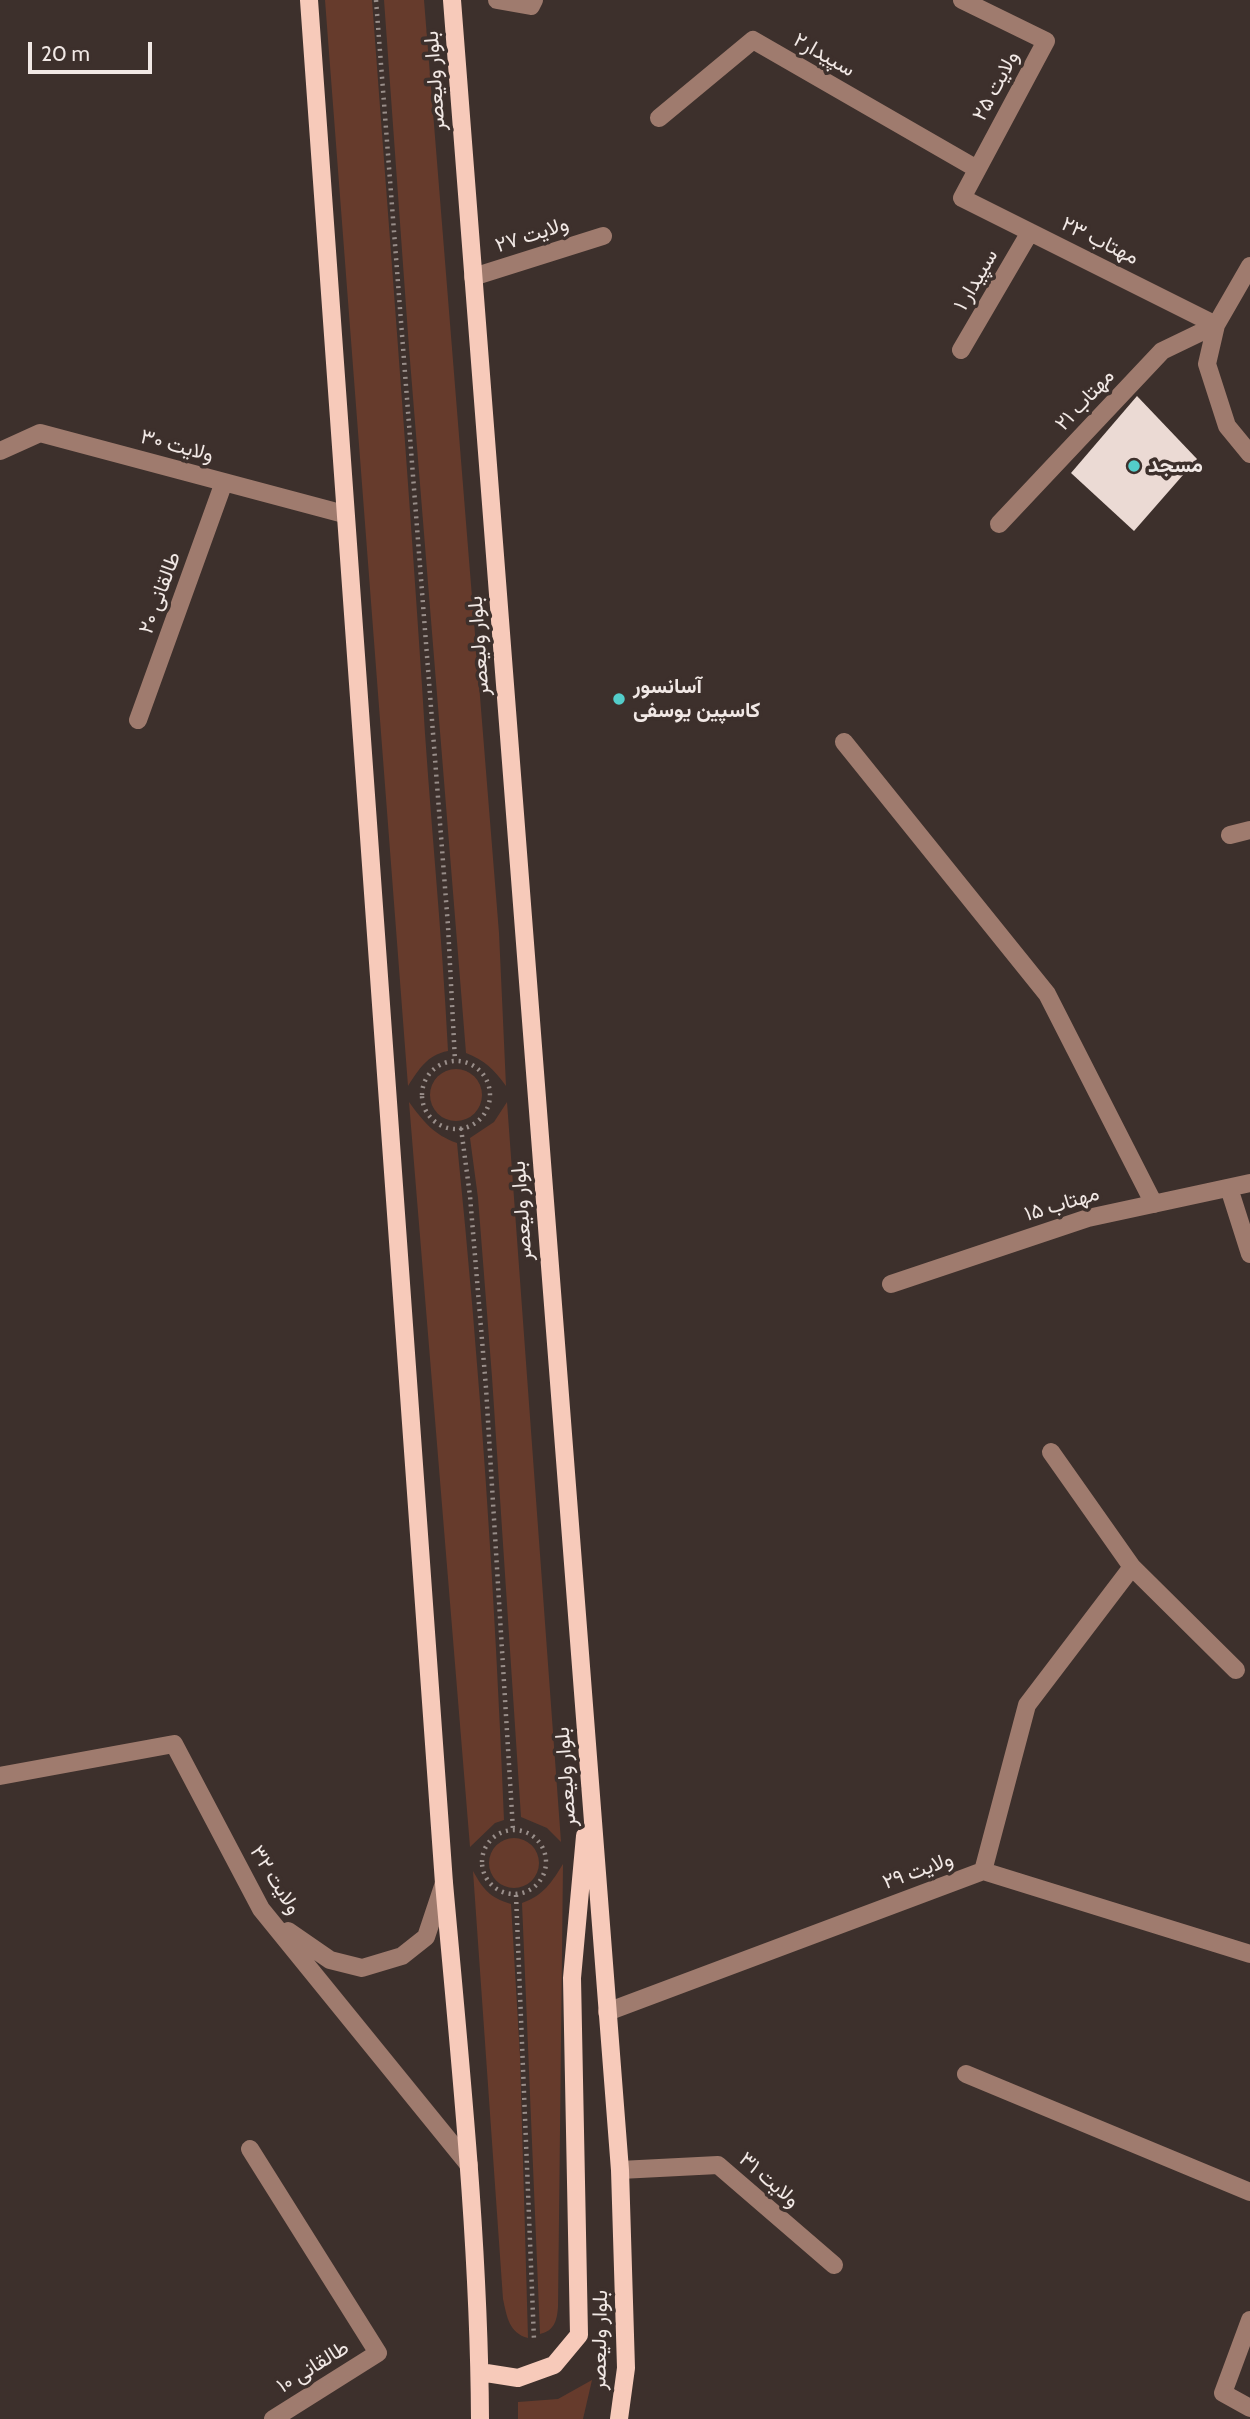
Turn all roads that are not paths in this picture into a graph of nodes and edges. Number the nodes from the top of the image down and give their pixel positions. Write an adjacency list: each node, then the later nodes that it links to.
1 (309, 0): 18 (main road)
2 (452, 0): 12 (main road, بلوار ولیعصر)
3 (496, 0): 4 (street)
4 (534, 0)
5 (962, 0): 7 (street, ولایت ۲۵)
6 (659, 118): 7 (street, سپیدار۲)
7 (977, 169): 8 (street, ولایت ۲۵)
8 (962, 198): 9 (street, مهتاب ۲٣)
9 (1030, 232): 13 (street, مهتاب ۲٣); 14 (street, سپیدار ۱)
10 (603, 236): 12 (street, ولایت ٢٧)
11 (1250, 266): 13 (street)
12 (474, 277): 33 (main road, بلوار ولیعصر)
13 (1216, 325): 16 (street); 19 (street, مهتاب ٢١)
14 (961, 350)
15 (0, 451): 17 (street, ولایت ۳۰)
16 (1250, 453)
17 (224, 482): 18 (street, ولایت ۳۰); 20 (street, طالقانی ۲۰)
18 (344, 514): 35 (main road)
19 (999, 524)
20 (138, 720)
21 (844, 742): 26 (street)
22 (1250, 830): 23 (street)
23 (1230, 835)
24 (1250, 1183): 25 (street, مهتاب ۱۵)
25 (1229, 1188): 26 (street, مهتاب ۱۵); 27 (street)
26 (1154, 1204): 28 (street, مهتاب ۱۵)
27 (1250, 1254)
28 (891, 1284)
29 (1051, 1452): 30 (street)
30 (1132, 1567): 31 (street); 34 (street)
31 (1236, 1670)
32 (0, 1776): 36 (street, ولایت ۳۲)
33 (589, 1784): 38 (main road, بلوار ولیعصر); 46 (main road)
34 (983, 1871): 37 (street, ولایت ٢٩); 38 (street, ولایت ٢٩)
35 (444, 1884): 36 (street); 41 (main road)
36 (261, 1909): 41 (street, ولایت ۳۲)
37 (1250, 1954)
38 (607, 2011): 42 (main road, بلوار ولیعصر)
39 (966, 2074): 43 (street)
40 (250, 2149): 48 (street, طالقانی ۱۰)
41 (469, 2165): 46 (main road)
42 (620, 2170): 44 (street, ولایت ۳۱); 50 (main road, بلوار ولیعصر)
43 (1250, 2192)
44 (834, 2265)
45 (1250, 2320): 47 (street)
46 (480, 2372): 49 (main road)
47 (1250, 2408)
48 (273, 2419)
49 (480, 2419)
50 (619, 2419)

